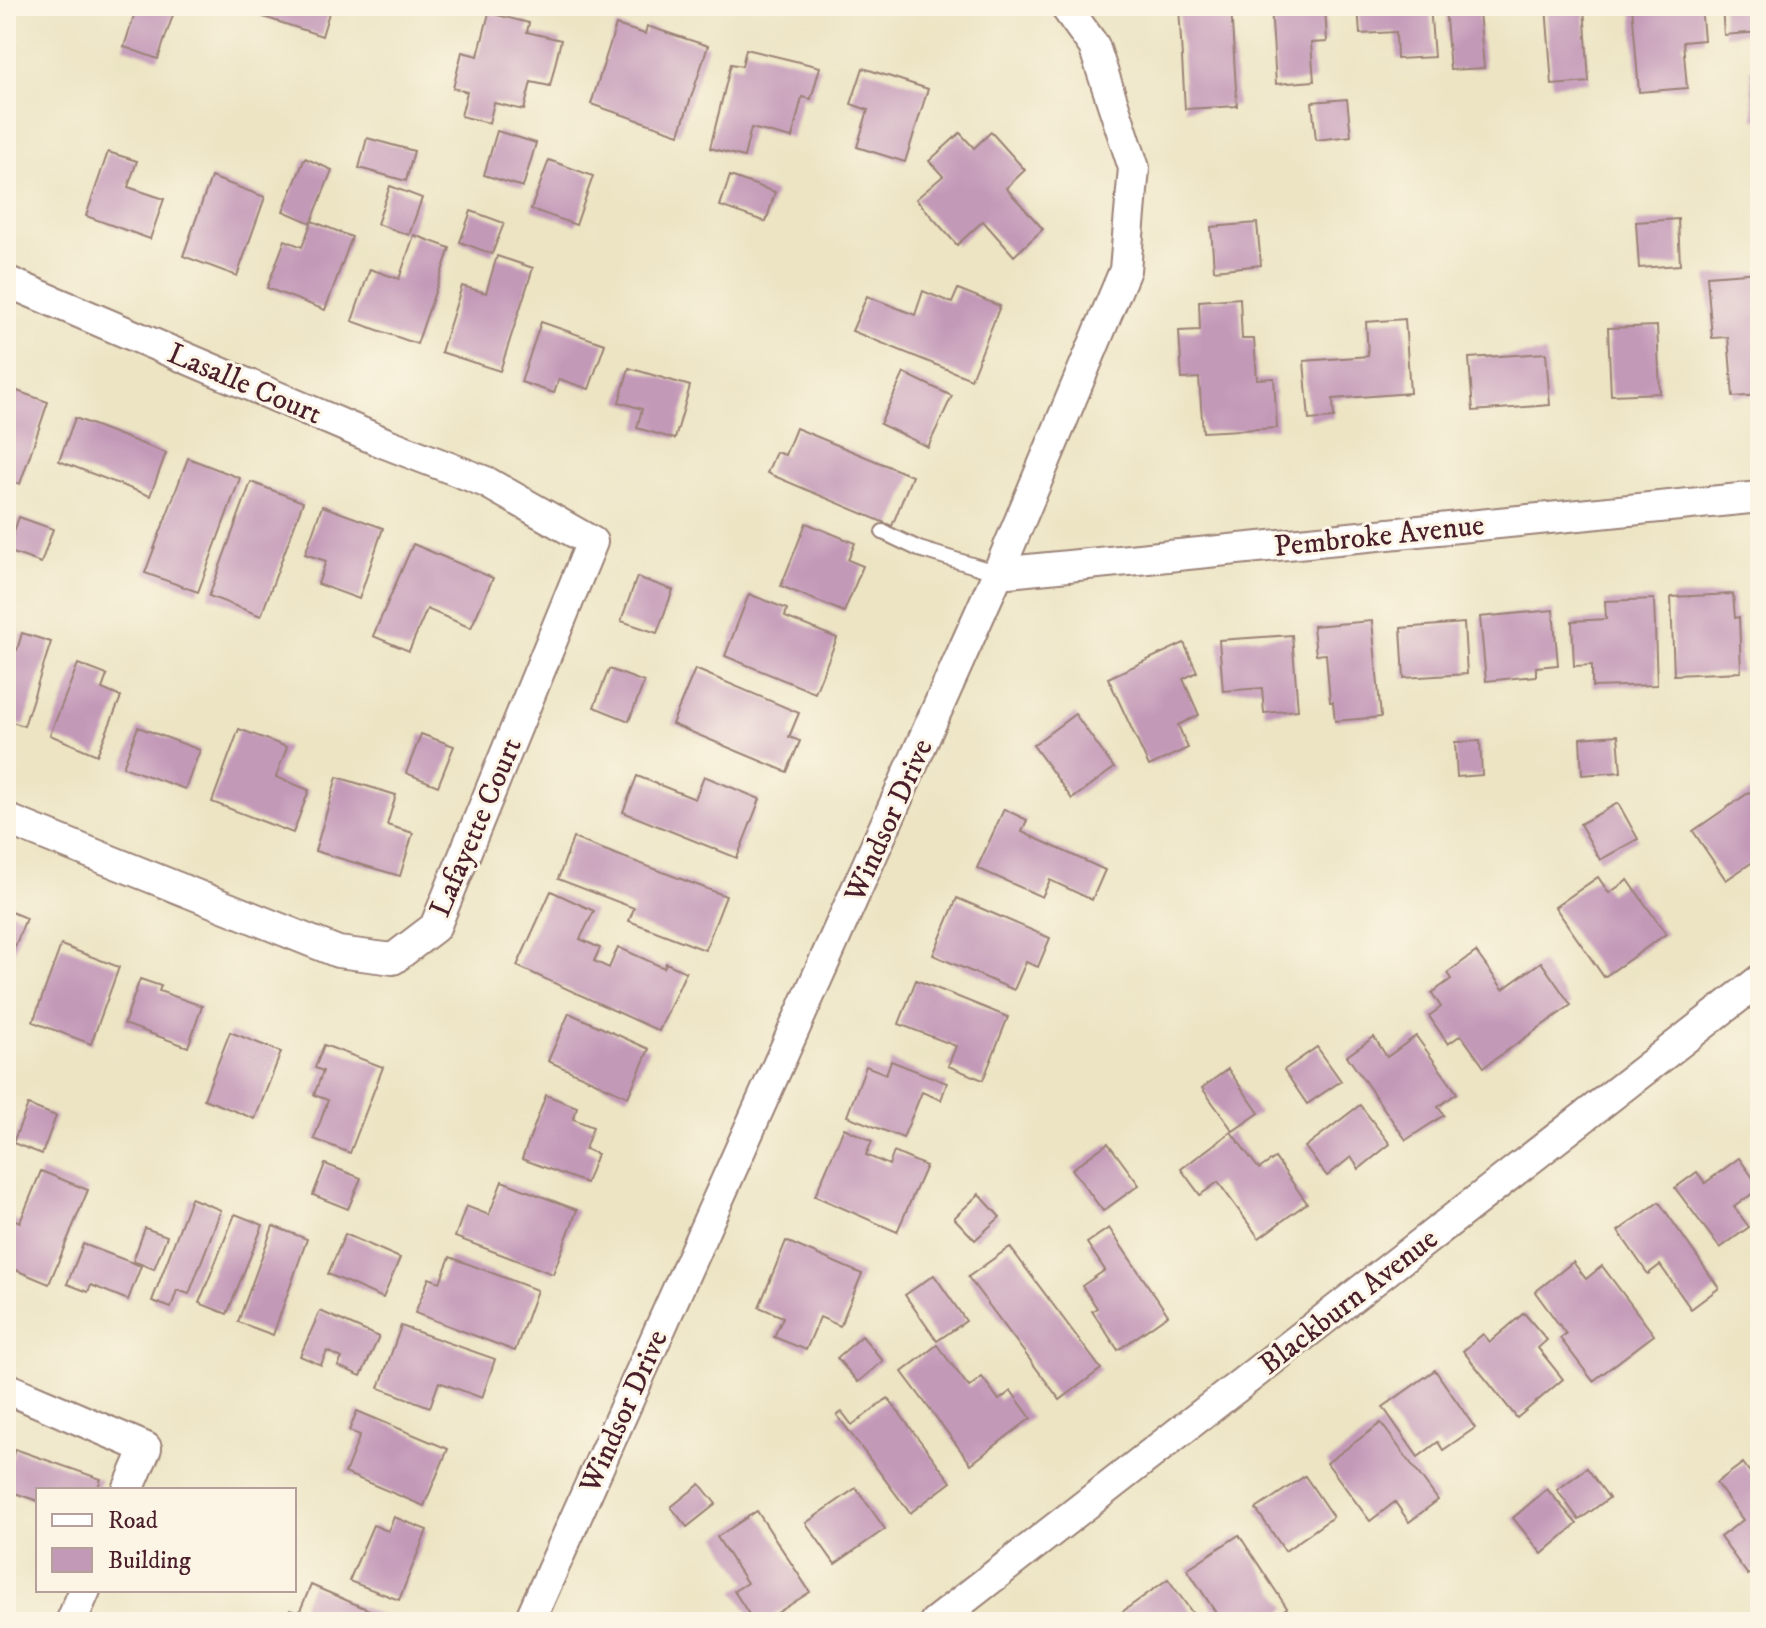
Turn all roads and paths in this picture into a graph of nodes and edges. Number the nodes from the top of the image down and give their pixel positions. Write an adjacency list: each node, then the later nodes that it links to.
1 (1065, 6): 6 (street, Windsor Drive)
2 (6, 281): 3 (street, Lasalle Court)
3 (486, 482): 7 (street, Lafayette Court)
4 (1760, 497): 6 (street, Pembroke Avenue)
5 (883, 532): 6 (lane)
6 (998, 573): 13 (street, Windsor Drive)
7 (6, 819)
8 (1760, 980): 14 (street, Blackburn Avenue)
9 (6, 1388): 10 (street)
10 (129, 1488)
11 (84, 1592): 12 (street)
12 (71, 1622)
13 (529, 1622)
14 (935, 1622)

